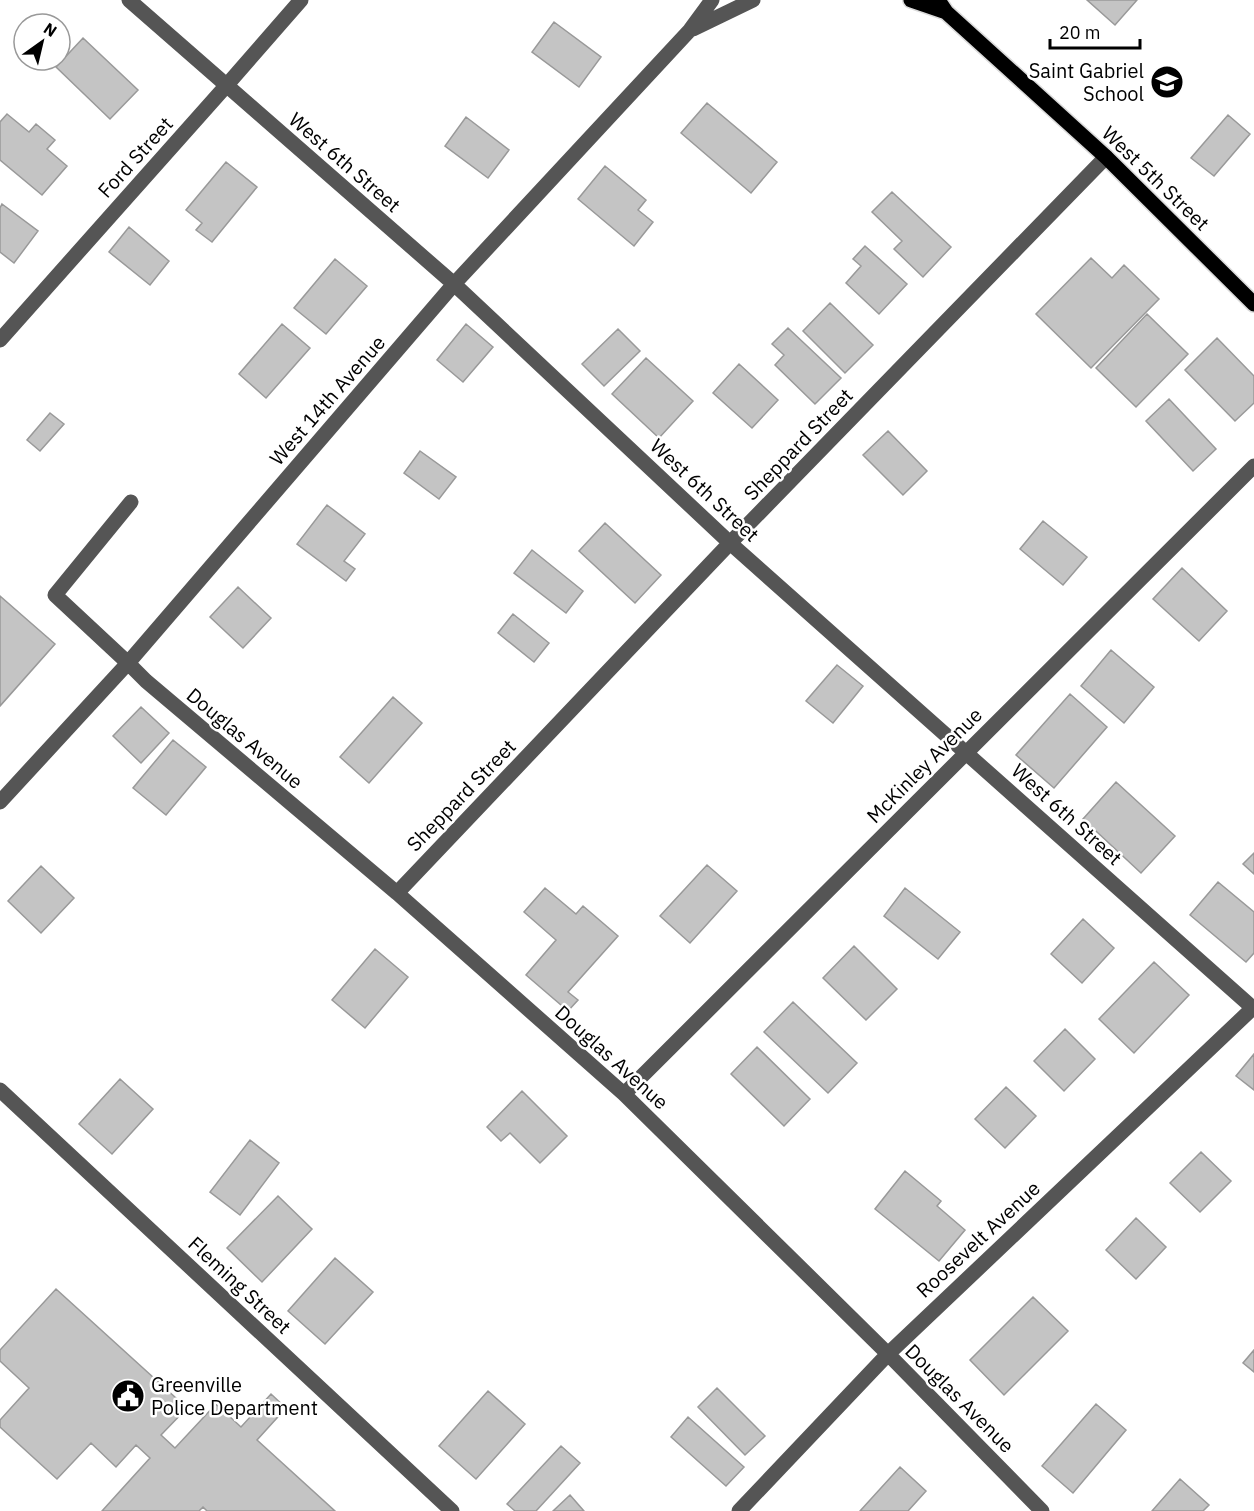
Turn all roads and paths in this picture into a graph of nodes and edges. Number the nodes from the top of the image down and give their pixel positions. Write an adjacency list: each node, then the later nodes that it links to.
1 (129, 0): 8 (street, West 6th Street)
2 (301, 0): 8 (street, Ford Street)
3 (712, 0): 7 (street, West 14th Avenue)
4 (753, 0): 7 (street, West 14th Avenue)
5 (911, 0): 6 (main road, West 5th Street)
6 (942, 6): 9 (main road, West 5th Street)
7 (690, 30): 10 (street, West 14th Avenue)
8 (226, 86): 10 (street, West 6th Street); 12 (street, Ford Street)
9 (1106, 157): 11 (main road, West 5th Street); 15 (street, Sheppard Street)
10 (454, 284): 15 (street, West 6th Street); 16 (street, West 14th Avenue)
11 (1254, 304)
12 (0, 340)
13 (1254, 466): 17 (street, McKinley Avenue)
14 (131, 502): 16 (street, Douglas Avenue)
15 (730, 543): 17 (street, West 6th Street); 19 (street, Sheppard Street)
16 (128, 663): 18 (street, West 14th Avenue); 19 (street, Douglas Avenue)
17 (966, 752): 20 (street, West 6th Street); 22 (street, McKinley Avenue)
18 (0, 802)
19 (397, 893): 22 (street, Douglas Avenue)
20 (1254, 1008): 23 (street, Roosevelt Avenue)
21 (0, 1090): 24 (street, Fleming Street)
22 (624, 1094): 23 (street, Douglas Avenue)
23 (888, 1354): 25 (street, Roosevelt Avenue); 26 (street, Douglas Avenue)
24 (452, 1511)
25 (739, 1511)
26 (1042, 1511)

